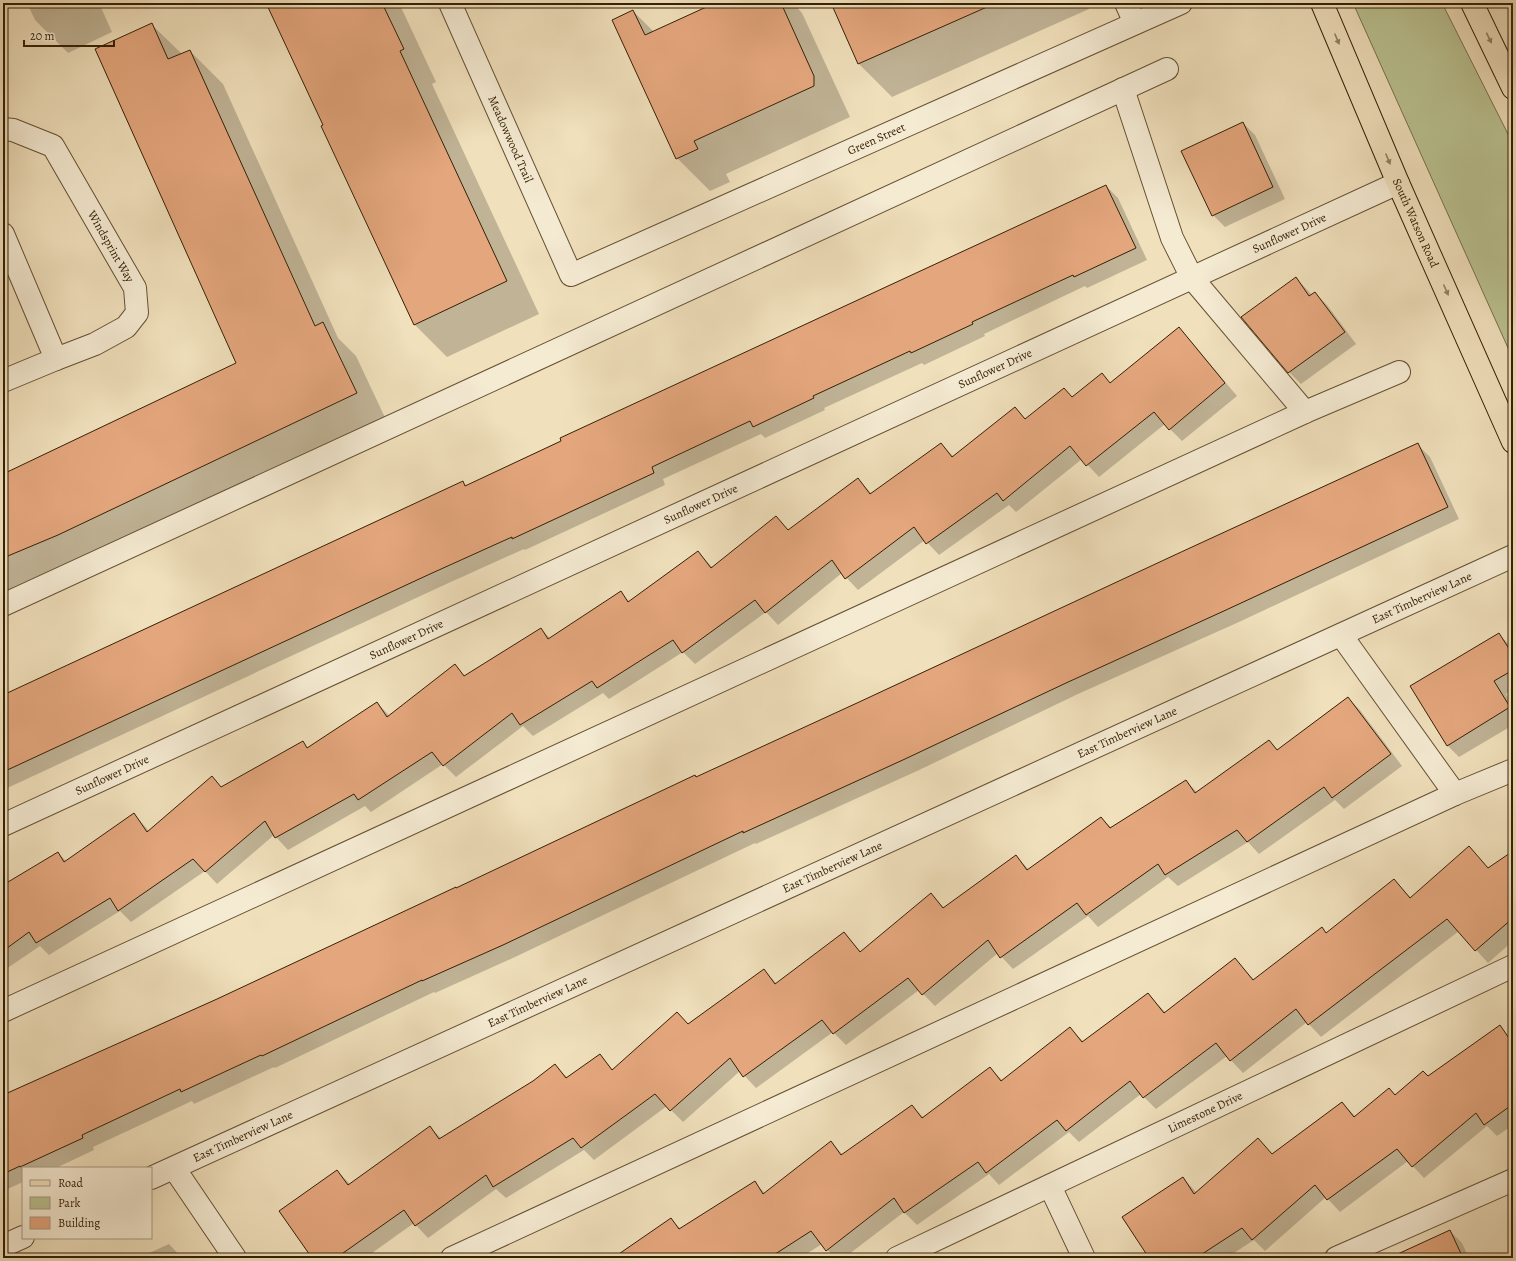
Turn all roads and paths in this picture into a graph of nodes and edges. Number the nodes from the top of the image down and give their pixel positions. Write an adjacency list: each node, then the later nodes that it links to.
1 (450, 3): 13 (street, Meadowwood Trail)
2 (1126, 3): 6 (street)
3 (1180, 3): 6 (street, Green Street)
4 (1322, 3): 11 (main road, South Watson Road, one-way to 11)
5 (1472, 3): 8 (main road, one-way to 8)
6 (1135, 23): 13 (street, Green Street)
7 (1167, 69): 9 (street)
8 (1513, 88)
9 (1123, 89): 14 (street); 21 (street)
10 (3, 129): 15 (street, Windsprint Way)
11 (1398, 183): 14 (street, Sunflower Drive); 19 (main road, South Watson Road, one-way to 19)
12 (3, 234): 15 (street)
13 (571, 275)
14 (1192, 278): 18 (street); 25 (street, Sunflower Drive)
15 (56, 359): 17 (street, Windsprint Way)
16 (1399, 372): 18 (street)
17 (3, 381)
18 (1305, 412): 27 (street)
19 (1513, 442)
20 (1513, 556): 22 (street, East Timberview Lane)
21 (3, 605)
22 (1341, 635): 24 (street); 28 (street, East Timberview Lane)
23 (1513, 770): 24 (street)
24 (1455, 794): 33 (street)
25 (3, 825)
26 (1513, 966): 31 (street, Limestone Drive)
27 (3, 1011)
28 (174, 1168): 29 (street, East Timberview Lane); 32 (street)
29 (152, 1178)
30 (1513, 1180): 36 (street)
31 (1050, 1186): 34 (street, Limestone Drive); 35 (street)
32 (235, 1258)
33 (452, 1258)
34 (897, 1258)
35 (1084, 1258)
36 (1336, 1258)

